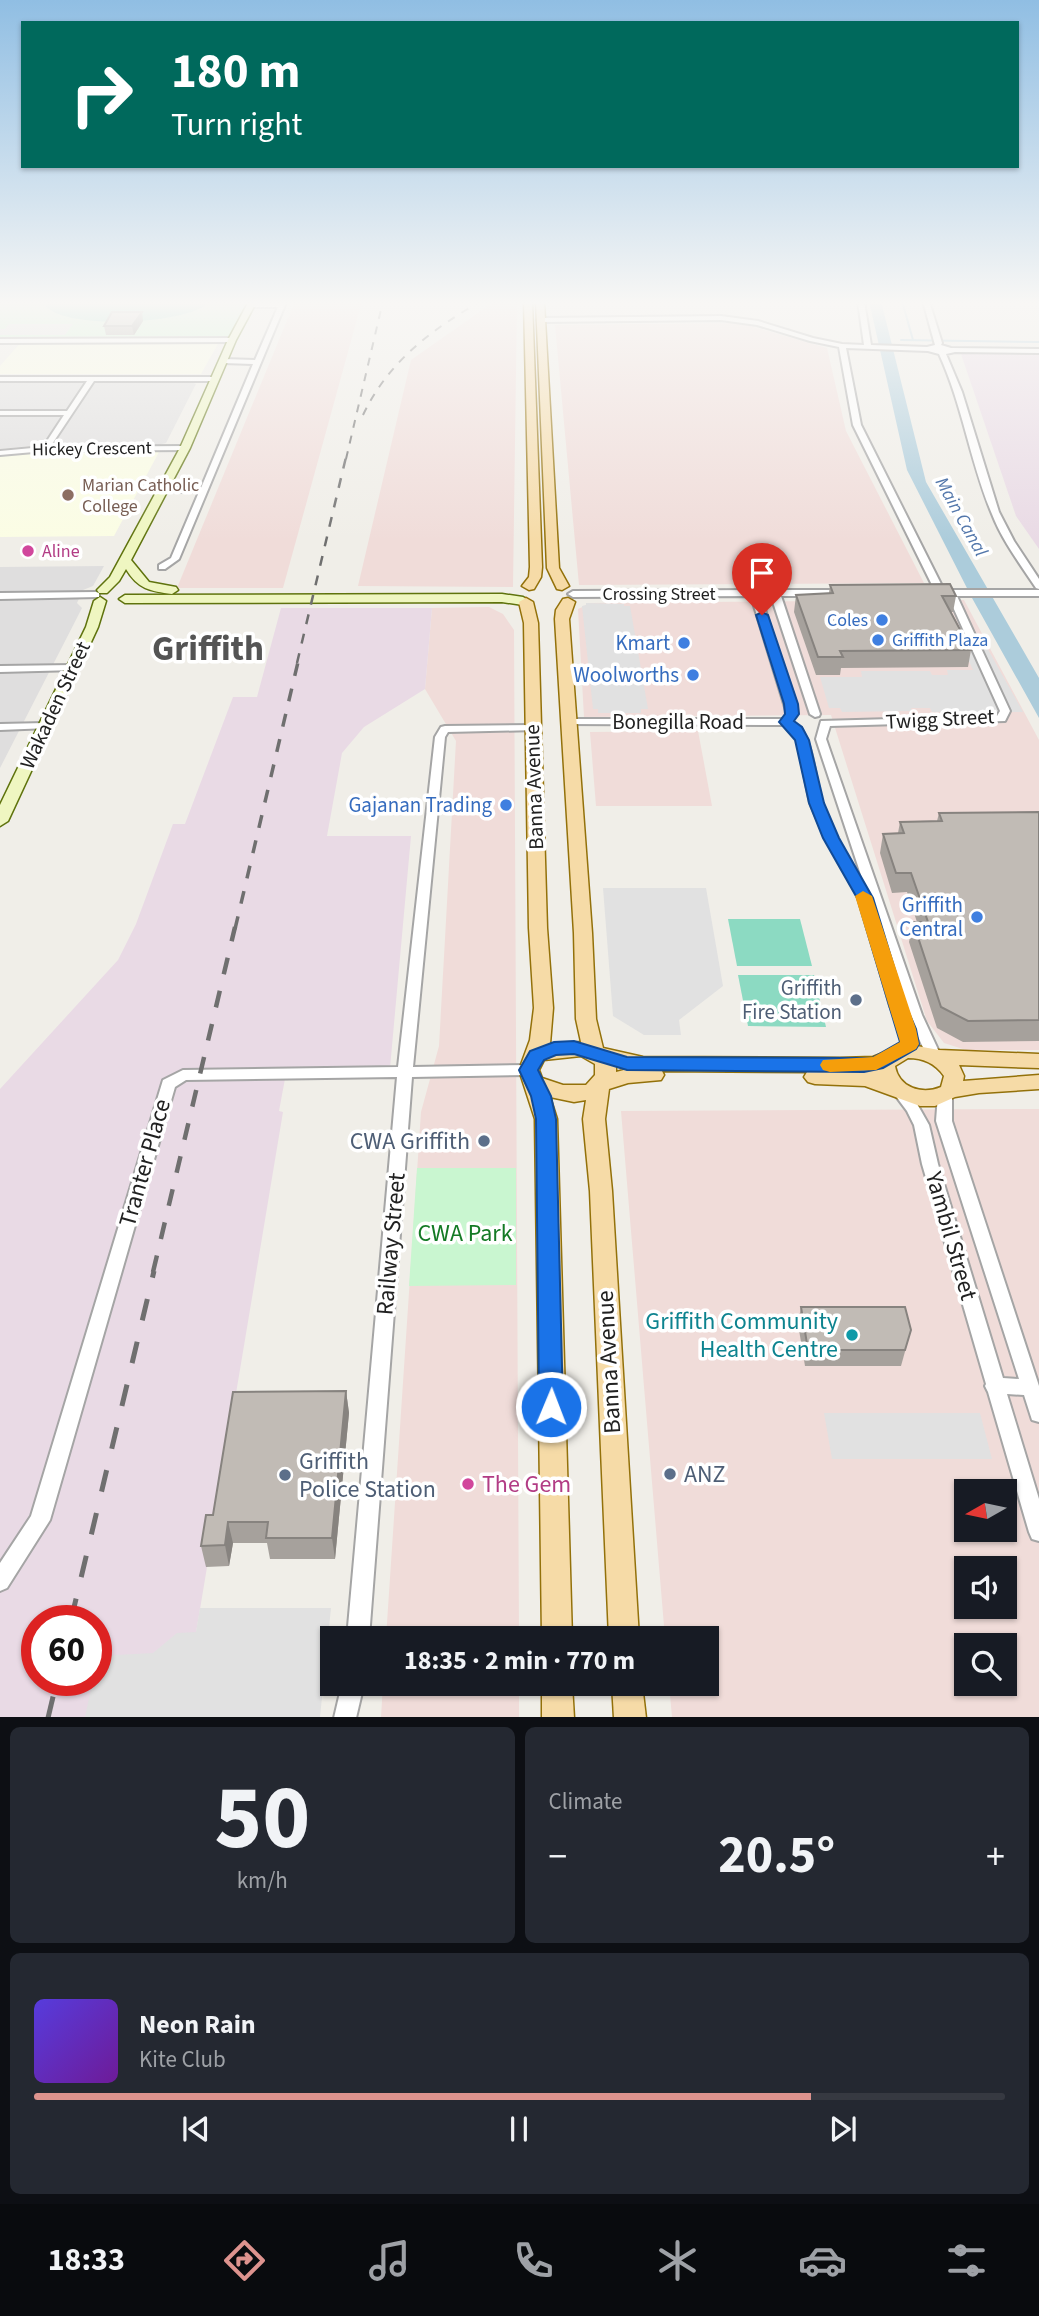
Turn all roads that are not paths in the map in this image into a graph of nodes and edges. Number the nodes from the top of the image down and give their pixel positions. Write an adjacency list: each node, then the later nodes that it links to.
1 (90, 381): 9 (street)
2 (214, 381): 10 (main road, Wakaden Street)
3 (251, 381): 14 (street, Wakaden Street)
4 (530, 381): 29 (main road, Banna Avenue)
5 (543, 381): 25 (main road, Banna Avenue)
6 (849, 381): 22 (street, Twigg Street)
7 (953, 381): 17 (street)
8 (0, 413): 9 (street)
9 (68, 413): 11 (street)
10 (185, 448): 11 (street, Hickey Crescent); 13 (main road, Wakaden Street)
11 (45, 449): 12 (street, Hickey Crescent)
12 (0, 453)
13 (161, 490): 14 (street); 15 (main road, Wakaden Street)
14 (205, 490): 16 (street, Wakaden Street)
15 (130, 556): 24 (main road); 26 (main road, Wakaden Street); 27 (main road, Wakaden Street)
16 (162, 567)
17 (1039, 586)
18 (755, 593): 19 (street, Crossing Street); 25 (street, Crossing Street); 34 (street)
19 (775, 593): 20 (street, Crossing Street); 33 (street)
20 (850, 593)
21 (928, 593): 22 (street)
22 (946, 593): 23 (street); 36 (street, Twigg Street)
23 (1039, 593)
24 (205, 594): 27 (main road); 29 (main road)
25 (567, 594): 29 (main road); 29 (main road); 35 (main road, Banna Avenue)
26 (100, 595): 27 (main road); 28 (street); 30 (main road, Wakaden Street)
27 (124, 595): 29 (main road); 30 (main road, Wakaden Street)
28 (0, 596)
29 (532, 598): 39 (main road, Banna Avenue)
30 (92, 627): 32 (main road, Wakaden Street)
31 (0, 668): 32 (street)
32 (73, 668): 37 (main road, Wakaden Street)
33 (815, 714): 34 (street, Bonegilla Road); 36 (street)
34 (789, 718): 35 (street, Bonegilla Road); 40 (street)
35 (570, 722): 44 (main road, Banna Avenue)
36 (824, 725): 40 (street); 42 (street)
37 (46, 726): 38 (street); 41 (main road, Wakaden Street)
38 (0, 727)
39 (532, 728): 48 (main road, Banna Avenue); 49 (street, Railway Street)
40 (797, 730): 43 (street)
41 (0, 821)
42 (852, 835): 43 (street); 46 (street)
43 (854, 883): 45 (street)
44 (597, 1054): 45 (main road); 48 (main road); 51 (main road, Banna Avenue)
45 (897, 1054): 46 (main road); 52 (main road)
46 (936, 1056): 47 (main road); 53 (main road)
47 (1039, 1061)
48 (533, 1069): 49 (street, Tranter Place); 51 (main road); 60 (main road, Banna Avenue)
49 (405, 1072): 58 (street, Tranter Place); 59 (street, Railway Street)
50 (1039, 1082): 53 (main road)
51 (600, 1085): 52 (main road); 61 (main road, Banna Avenue)
52 (897, 1090): 53 (main road); 54 (street, Yambil Street)
53 (948, 1093): 55 (street, Yambil Street)
54 (994, 1386): 55 (street); 57 (street, Yambil Street)
55 (1030, 1387): 56 (street, Yambil Street)
56 (1039, 1414)
57 (1039, 1532)
58 (0, 1581)
59 (359, 1626)
60 (557, 1626)
61 (623, 1626)
62 (351, 1696): 66 (street)
63 (354, 1696): 67 (street)
64 (557, 1696): 68 (main road)
65 (628, 1696): 69 (main road)
66 (345, 1717)
67 (354, 1717)
68 (558, 1717)
69 (630, 1717)

